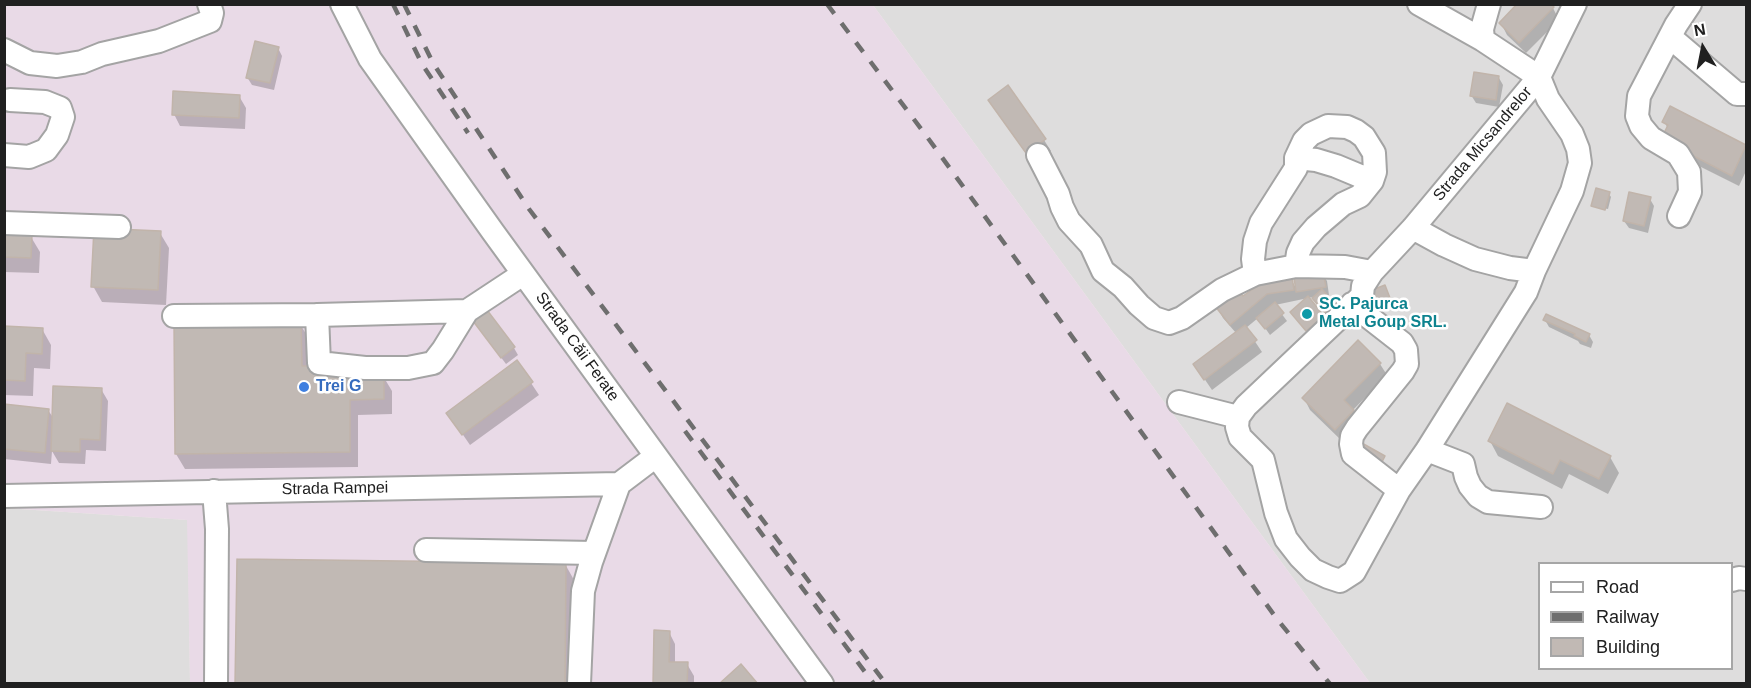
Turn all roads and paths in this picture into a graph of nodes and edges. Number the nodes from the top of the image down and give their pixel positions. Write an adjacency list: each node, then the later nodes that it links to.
1 (209, 4): 9 (street)
2 (342, 4): 24 (street, Strada Căii Ferate)
3 (1419, 4): 8 (street)
4 (1489, 4): 8 (street)
5 (1575, 4): 10 (street, Strada Micsandrelor)
6 (1690, 4): 7 (street)
7 (1670, 37): 11 (street); 17 (street)
8 (1483, 40): 10 (street)
9 (4, 50)
10 (1539, 77): 20 (street, Strada Micsandrelor); 22 (street)
11 (1746, 94)
12 (10, 100): 13 (street)
13 (4, 155)
14 (1038, 156): 25 (street)
15 (1296, 158): 16 (street); 16 (street); 25 (street)
16 (1372, 181): 21 (street)
17 (1679, 216)
18 (4, 223): 19 (street)
19 (119, 227)
20 (1413, 228): 22 (street); 23 (street, Strada Micsandrelor)
21 (1296, 266): 23 (street); 25 (street)
22 (1534, 271): 32 (street)
23 (1372, 272): 26 (street, Strada Micsandrelor)
24 (523, 274): 27 (street); 33 (street, Strada Căii Ferate)
25 (1255, 274)
26 (1352, 304): 31 (street, Strada Micsandrelor); 35 (street)
27 (467, 311): 28 (street); 28 (street)
28 (317, 315): 29 (street)
29 (174, 316)
30 (1179, 402): 31 (street)
31 (1238, 417): 35 (street)
32 (1427, 450): 35 (street); 38 (street)
33 (656, 456): 34 (street); 43 (street, Strada Căii Ferate)
34 (619, 484): 36 (street, Strada Rampei); 40 (street)
35 (1399, 490)
36 (214, 491): 37 (street, Strada Rampei); 41 (street)
37 (4, 496)
38 (1540, 507)
39 (426, 550): 40 (street)
40 (594, 553): 42 (street)
41 (216, 684)
42 (579, 684)
43 (822, 684)

